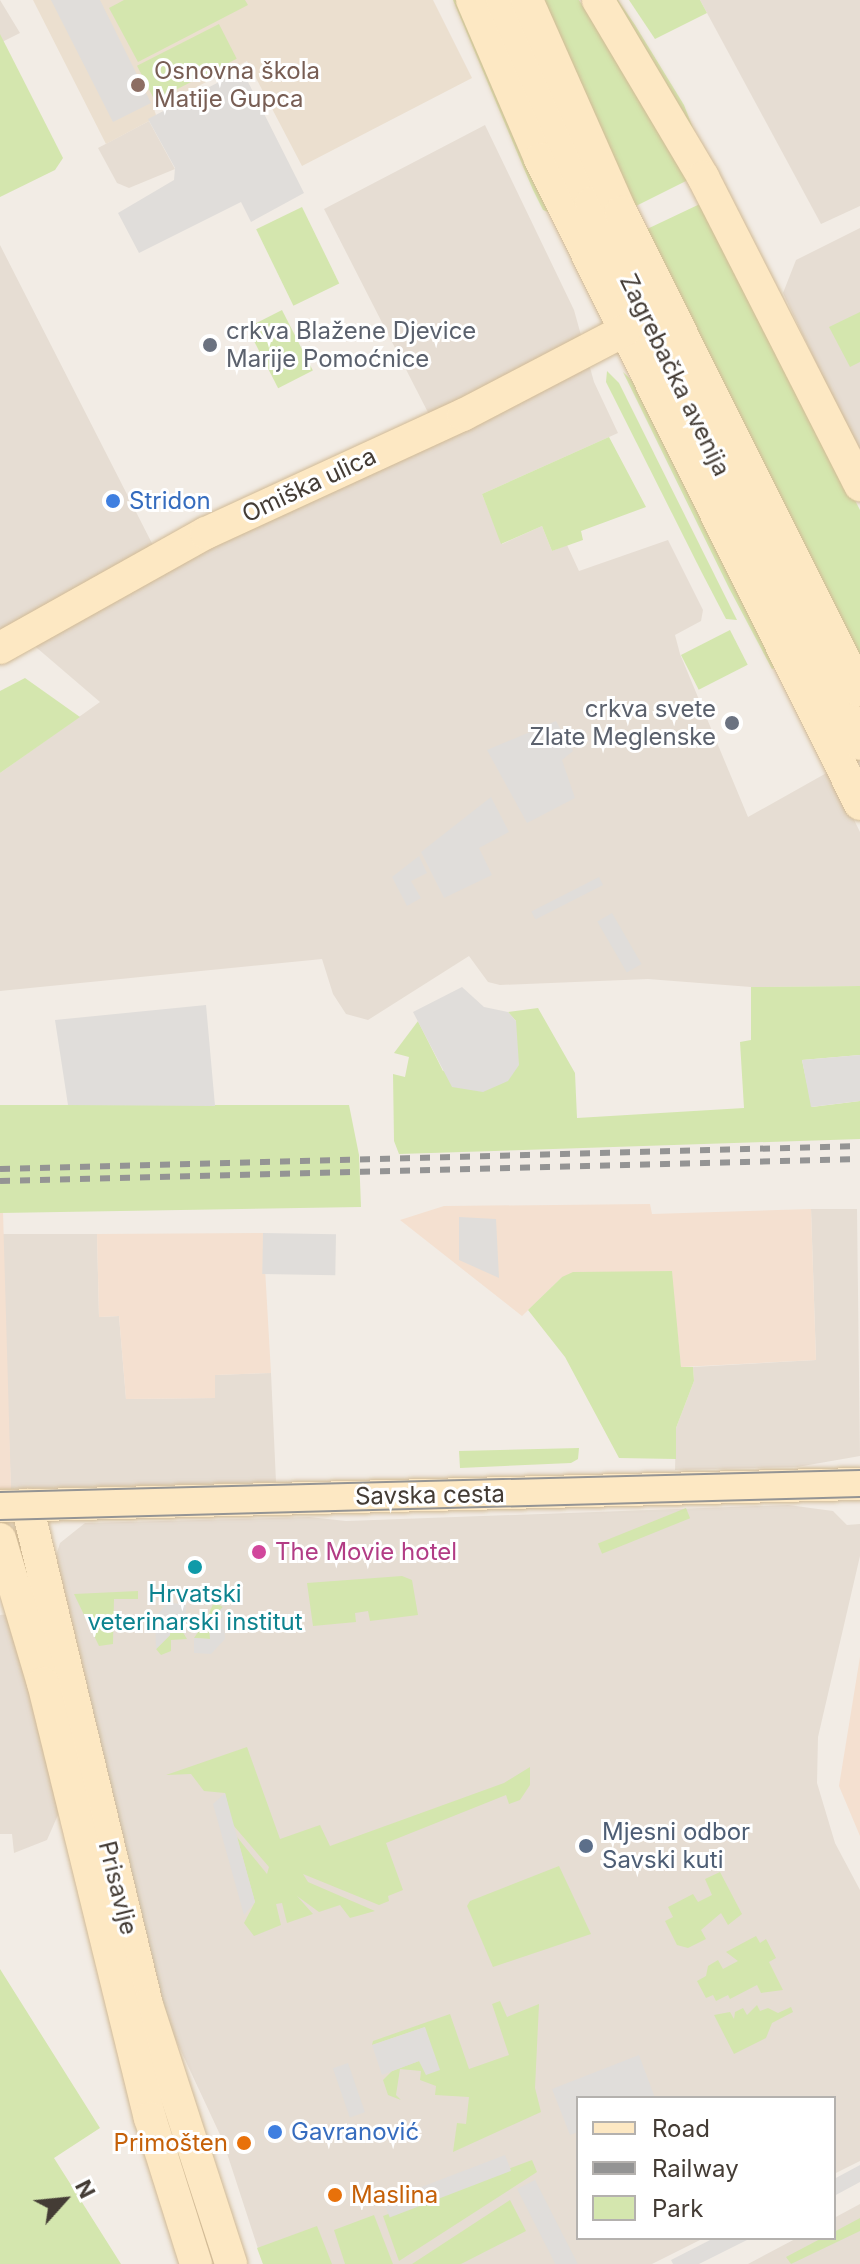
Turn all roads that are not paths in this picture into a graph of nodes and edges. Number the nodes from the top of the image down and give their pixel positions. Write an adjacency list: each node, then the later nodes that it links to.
1 (472, 0): 5 (main road)
2 (502, 0): 9 (main road, Zagrebačka avenija)
3 (527, 0): 8 (main road, Zagrebačka avenija)
4 (598, 0): 6 (main road)
5 (624, 331): 7 (main road, Omiška ulica); 10 (main road)
6 (860, 485)
7 (0, 648)
8 (860, 691)
9 (860, 744)
10 (860, 804)
11 (860, 1465): 13 (main road)
12 (860, 1484): 13 (main road, Savska cesta)
13 (813, 1485): 14 (main road, Savska cesta)
14 (14, 1506): 17 (main road, Prisavlje)
15 (0, 1539): 16 (main road, Prisavlje)
16 (196, 2264)
17 (231, 2264)

